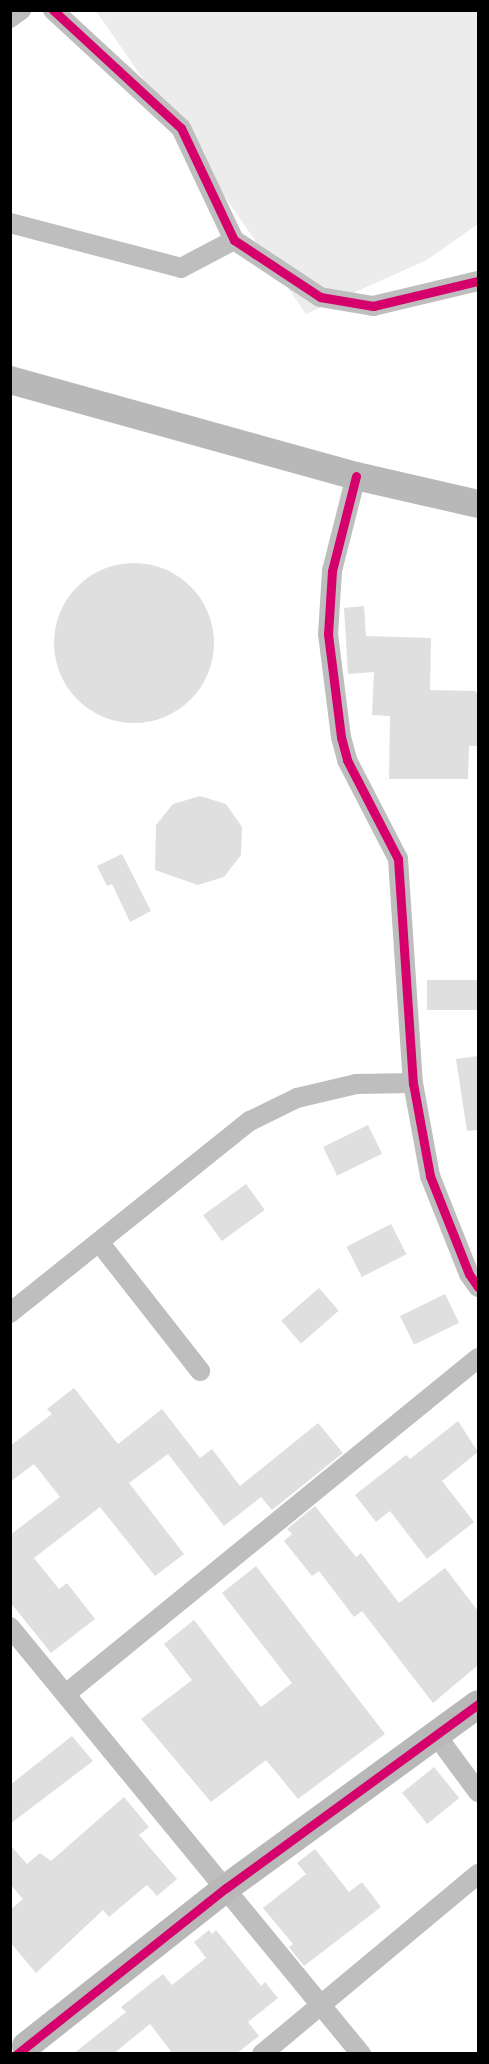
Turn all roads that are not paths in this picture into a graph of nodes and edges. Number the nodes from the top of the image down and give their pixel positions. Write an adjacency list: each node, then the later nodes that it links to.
1 (21, 10): 3 (street)
2 (53, 10): 5 (street)
3 (10, 18)
4 (10, 223): 5 (street)
5 (234, 240): 6 (street)
6 (478, 281)
7 (10, 380): 8 (street)
8 (356, 476): 9 (street); 10 (street)
9 (478, 504)
10 (413, 1083): 11 (street); 12 (street)
11 (99, 1242): 13 (street); 15 (street)
12 (478, 1287)
13 (10, 1313)
14 (478, 1358): 17 (street)
15 (200, 1371)
16 (10, 1627): 17 (street)
17 (68, 1693): 22 (street)
18 (478, 1704): 19 (street)
19 (436, 1735): 20 (street); 22 (street)
20 (478, 1792)
21 (478, 1874): 23 (street)
22 (226, 1888): 23 (street); 24 (street)
23 (321, 2005): 25 (street); 26 (street)
24 (21, 2045)
25 (262, 2054)
26 (361, 2054)

